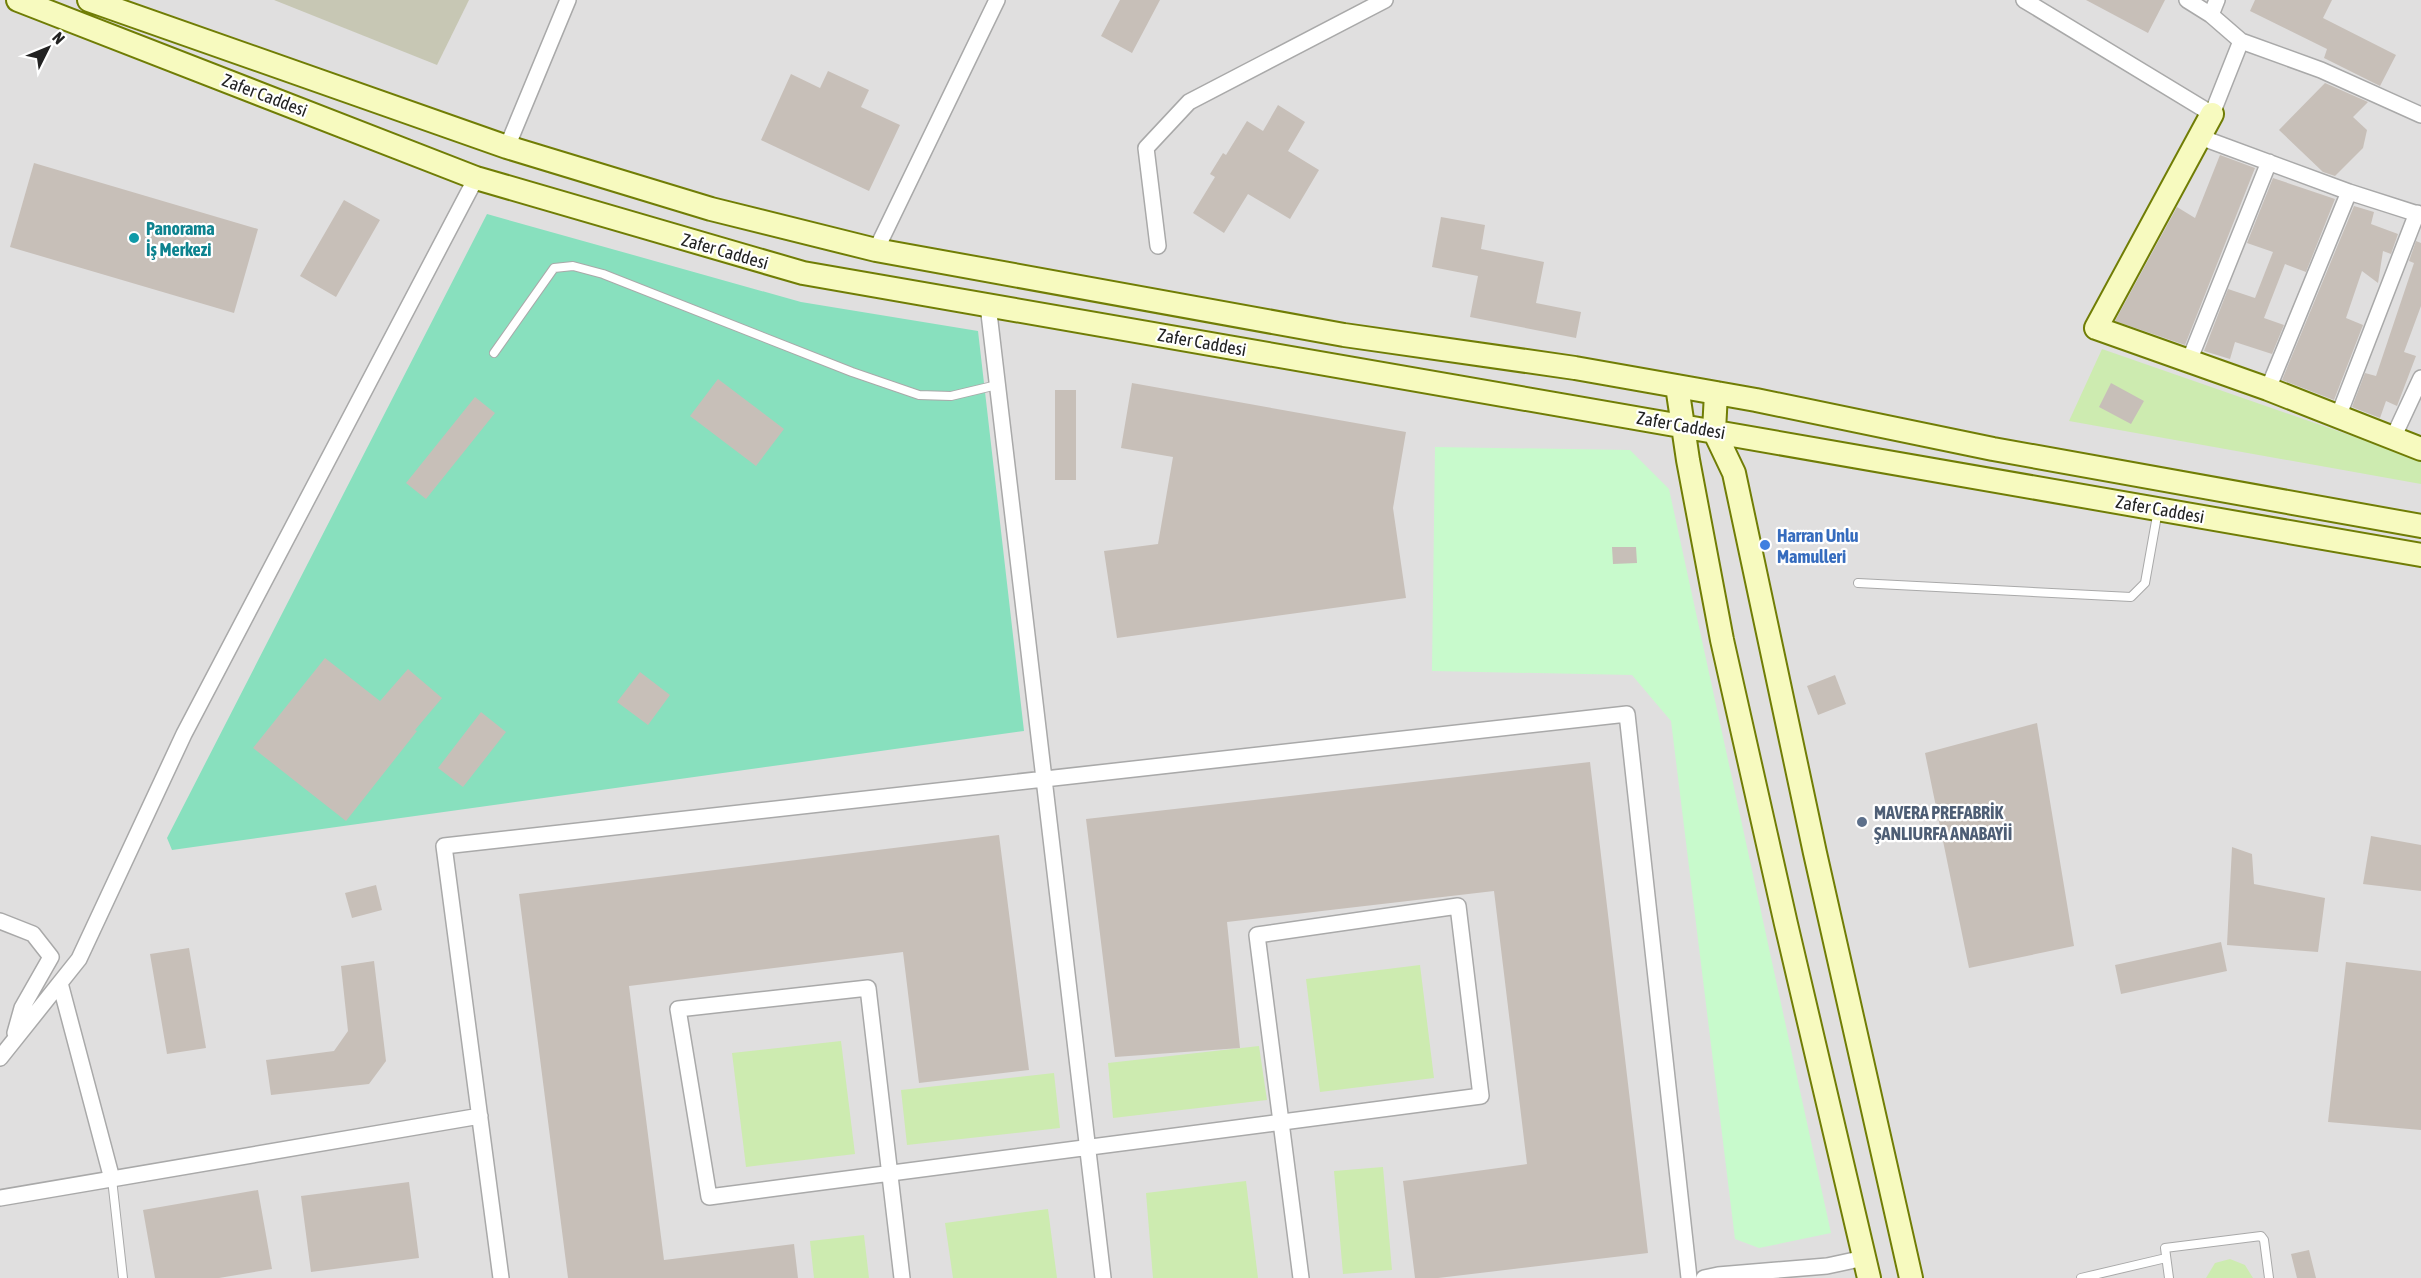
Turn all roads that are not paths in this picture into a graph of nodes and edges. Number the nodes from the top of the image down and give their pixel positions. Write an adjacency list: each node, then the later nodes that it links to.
1 (18, 0): 16 (main road, Zafer Caddesi)
2 (89, 0): 14 (main road, Zafer Caddesi)
3 (568, 0): 14 (street)
4 (997, 0): 20 (street)
5 (1385, 0): 19 (street)
6 (2024, 0): 11 (street)
7 (2187, 0): 9 (street)
8 (2217, 0): 9 (street)
9 (2211, 15): 10 (street)
10 (2241, 41): 11 (street); 12 (street)
11 (2212, 114): 13 (main road)
12 (2421, 115)
13 (2200, 137): 15 (street); 23 (main road)
14 (507, 147): 20 (main road, Zafer Caddesi)
15 (2269, 162): 17 (street); 23 (street)
16 (476, 178): 21 (main road, Zafer Caddesi); 40 (street)
17 (2349, 192): 18 (street); 27 (street)
18 (2419, 214): 29 (street)
19 (1158, 246)
20 (876, 250): 26 (main road, Zafer Caddesi)
21 (988, 305): 25 (street); 30 (main road, Zafer Caddesi)
22 (494, 353): 25 (lane)
23 (2188, 361): 27 (main road)
24 (2421, 378): 32 (street)
25 (997, 385): 38 (street)
26 (1677, 386): 28 (main road, Zafer Caddesi); 30 (main road)
27 (2268, 389): 29 (main road)
28 (1716, 393): 31 (main road); 35 (main road, Zafer Caddesi)
29 (2338, 417): 32 (main road)
30 (1683, 426): 31 (main road, Zafer Caddesi); 50 (main road)
31 (1714, 431): 34 (main road, Zafer Caddesi); 58 (main road)
32 (2393, 438): 33 (main road)
33 (2421, 449)
34 (2158, 508): 36 (main road, Zafer Caddesi); 37 (lane)
35 (2421, 526)
36 (2421, 555)
37 (1858, 584)
38 (1044, 779): 43 (street); 45 (street); 56 (street)
39 (0, 921): 41 (street)
40 (60, 983): 41 (street); 47 (street)
41 (14, 1039): 42 (street)
42 (0, 1058)
43 (480, 1116): 47 (street); 52 (street)
44 (1281, 1122): 44 (street); 45 (street); 55 (street)
45 (1088, 1147): 46 (street); 54 (street)
46 (890, 1173): 46 (street); 53 (street)
47 (112, 1179): 48 (street); 51 (lane)
48 (0, 1198)
49 (2166, 1258): 59 (lane); 60 (lane); 61 (lane)
50 (1867, 1268): 57 (street)
51 (123, 1278)
52 (501, 1278)
53 (903, 1278)
54 (1103, 1278)
55 (1301, 1278)
56 (1689, 1278)
57 (1704, 1278)
58 (1911, 1278)
59 (2081, 1278)
60 (2169, 1278)
61 (2269, 1278)

